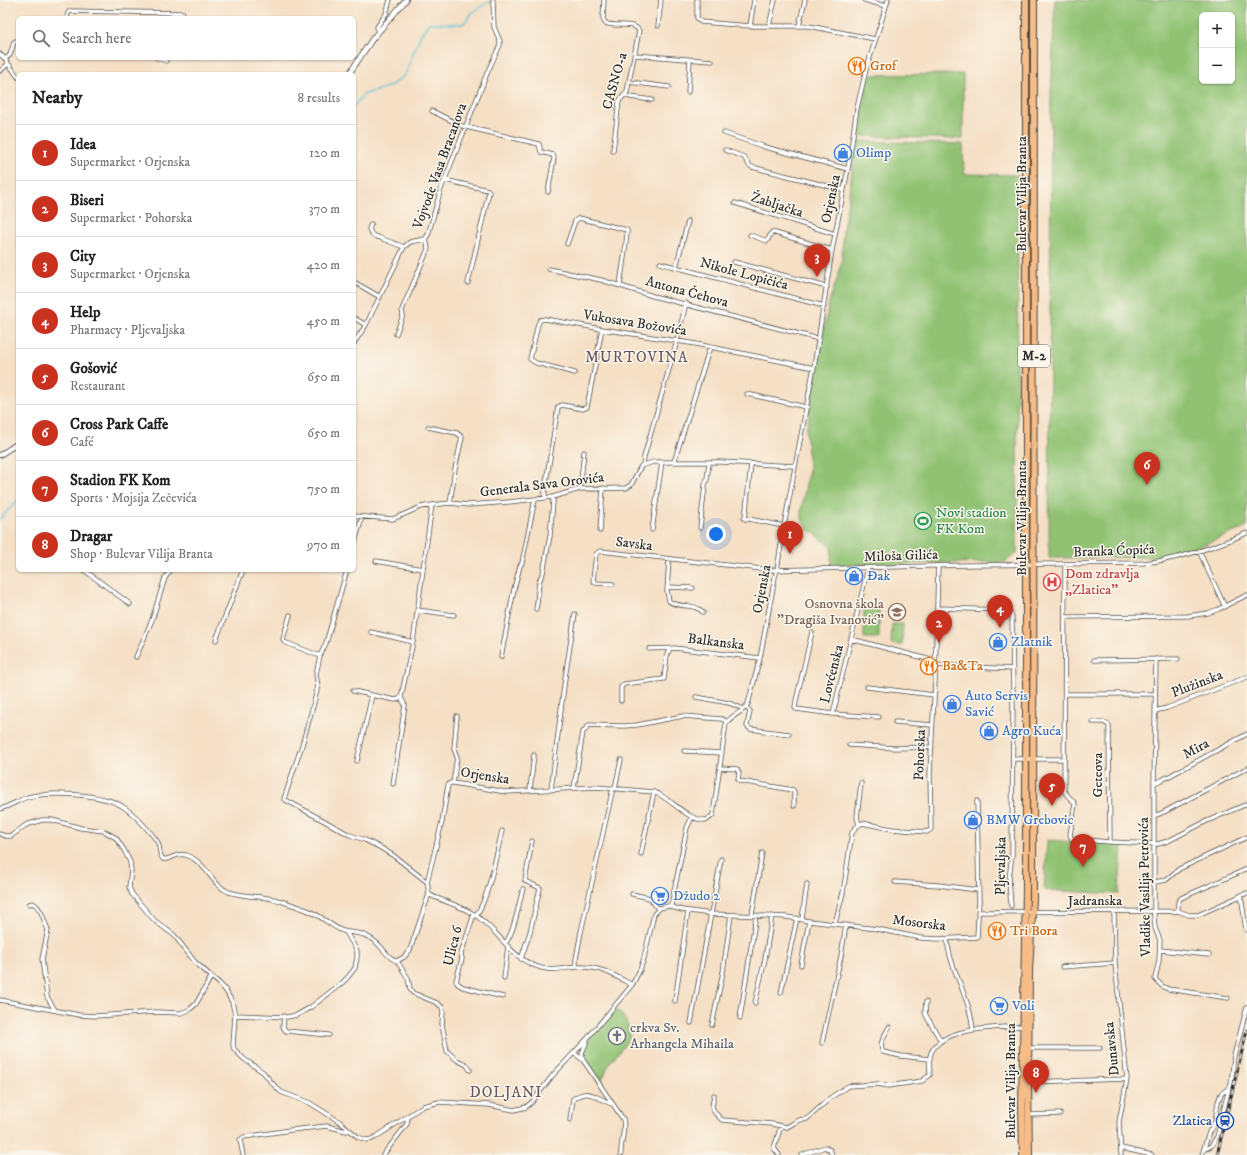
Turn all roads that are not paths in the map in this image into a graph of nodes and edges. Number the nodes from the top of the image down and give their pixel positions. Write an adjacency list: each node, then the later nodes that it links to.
1 (390, 0): 21 (street)
2 (406, 0): 21 (street)
3 (493, 0): 41 (street, Vojvode Vasa Bracanova)
4 (604, 0): 25 (street, CASNO-a)
5 (661, 0): 17 (street)
6 (697, 0): 18 (street)
7 (754, 0): 18 (street)
8 (774, 0): 19 (street)
9 (805, 0): 20 (street)
10 (864, 0): 14 (street)
11 (888, 0): 14 (street, Orjenska)
12 (1026, 0): 109 (main road, Bulevar Vilija Branta / M-2)
13 (1034, 0): 110 (main road, Bulevar Vilija Branta / M-2)
14 (886, 6): 22 (street, Orjenska)
15 (182, 13): 16 (street)
16 (67, 16)
17 (658, 26)
18 (750, 26): 19 (street)
19 (768, 26): 20 (street)
20 (799, 26): 22 (street)
21 (378, 32): 33 (street)
22 (875, 39): 45 (street, Orjenska)
23 (16, 41): 26 (street)
24 (0, 54): 26 (street)
25 (635, 55): 28 (street); 35 (street, CASNO-a)
26 (5, 59): 31 (street)
27 (163, 60): 29 (street)
28 (690, 60): 30 (street); 37 (street)
29 (166, 61)
30 (712, 61)
31 (8, 64): 32 (street); 34 (street)
32 (0, 71)
33 (350, 72)
34 (16, 74)
35 (629, 82): 36 (street); 38 (street, CASNO-a)
36 (669, 87)
37 (688, 92)
38 (625, 95): 39 (street); 44 (street, CASNO-a)
39 (652, 100)
40 (432, 111): 41 (street)
41 (466, 127): 46 (street, Vojvode Vasa Bracanova); 48 (street)
42 (724, 134): 45 (street)
43 (725, 150): 47 (street)
44 (612, 151)
45 (848, 169): 47 (street, Orjenska)
46 (445, 180): 54 (street, Vojvode Vasa Bracanova); 63 (street)
47 (844, 190): 52 (street, Orjenska)
48 (548, 192)
49 (735, 203): 52 (street, Žabljačka)
50 (688, 221): 60 (street)
51 (371, 224): 56 (street)
52 (835, 234): 57 (street, Orjenska)
53 (750, 235): 57 (street)
54 (425, 239): 56 (street, Vojvode Vasa Bracanova); 72 (street)
55 (567, 244): 64 (street)
56 (404, 247): 66 (street)
57 (832, 250): 65 (street, Orjenska)
58 (734, 262): 65 (street)
59 (660, 263): 60 (street, Nikole Lopičića)
60 (676, 267): 68 (street, Nikole Lopičića)
61 (549, 270): 64 (street, Antona Čehova)
62 (356, 283): 66 (street)
63 (468, 283)
64 (620, 285): 67 (street, Antona Čehova)
65 (827, 287): 68 (street, Orjenska)
66 (380, 296): 70 (street)
67 (686, 303): 73 (street, Antona Čehova); 75 (street)
68 (824, 306): 73 (street, Orjenska)
69 (356, 319): 70 (street)
70 (366, 325): 74 (street)
71 (602, 329): 75 (street, Vukosava Božovića); 78 (street, Vukosava Božovića); 94 (street)
72 (396, 334)
73 (819, 339): 77 (street, Orjenska)
74 (356, 340)
75 (677, 341): 76 (street, Vukosava Božovića); 88 (street)
76 (710, 347): 77 (street, Vukosava Božovića); 86 (street)
77 (814, 368): 80 (street, Orjenska)
78 (575, 373)
79 (747, 394): 80 (street)
80 (806, 407): 90 (street, Orjenska)
81 (428, 427): 96 (street)
82 (16, 444): 84 (street)
83 (584, 452): 92 (street)
84 (0, 455)
85 (662, 462): 86 (street); 88 (street); 102 (street)
86 (674, 462): 87 (street)
87 (709, 463): 89 (street); 101 (street)
88 (643, 464): 91 (street, Generala Sava Orovića)
89 (751, 464): 90 (street); 100 (street)
90 (795, 466): 100 (street, Orjenska)
91 (603, 488): 92 (street, Generala Sava Orovića); 103 (street)
92 (580, 489): 93 (street, Generala Sava Orovića)
93 (553, 497): 94 (street, Generala Sava Orovića); 127 (street)
94 (545, 498): 95 (street, Generala Sava Orovića)
95 (535, 499): 96 (street, Generala Sava Orovića); 143 (street)
96 (450, 503): 97 (street, Generala Sava Orovića)
97 (432, 505): 99 (street, Generala Sava Orovića); 114 (street)
98 (356, 516): 99 (street, Generala Sava Orovića)
99 (362, 517): 105 (street)
100 (784, 526): 115 (street, Orjenska)
101 (700, 528)
102 (652, 530)
103 (600, 531)
104 (1247, 533): 106 (street, Branka Ćopića)
105 (356, 539)
106 (1199, 551): 111 (street, Branka Ćopića); 125 (street)
107 (669, 560): 115 (street, Savska); 120 (street, Savska); 121 (street, Savska)
108 (376, 561): 114 (street)
109 (1026, 564): 110 (street, Branka Ćopića); 112 (street, Miloša Gilića); 177 (main road, Bulevar Vilija Branta / M-2)
110 (1034, 564): 111 (street, Branka Ćopića); 178 (main road, Bulevar Vilija Branta / M-2)
111 (1065, 564): 133 (street)
112 (938, 566): 113 (street, Miloša Gilića); 126 (street, Pohorska)
113 (868, 568): 115 (street, Miloša Gilića); 136 (street, Lovćenska)
114 (423, 569): 128 (street)
115 (777, 570): 144 (street, Orjenska)
116 (87, 572): 124 (street)
117 (170, 572): 142 (street)
118 (242, 572): 137 (street)
119 (346, 572): 141 (street)
120 (613, 584)
121 (667, 586): 122 (street); 129 (street, Savska)
122 (693, 588)
123 (1247, 595): 125 (street)
124 (130, 604)
125 (1225, 606): 133 (street)
126 (937, 608): 148 (street, Pohorska); 149 (street, Pljevaljska)
127 (536, 609)
128 (417, 610): 132 (street); 138 (street)
129 (703, 612)
130 (575, 614): 191 (street)
131 (290, 615): 141 (street)
132 (454, 615)
133 (1065, 617): 153 (street)
134 (371, 632): 138 (street)
135 (812, 632): 162 (street)
136 (851, 639): 148 (street); 162 (street, Lovćenska)
137 (216, 640)
138 (413, 642): 157 (street)
139 (649, 649): 140 (street, Balkanska)
140 (669, 650): 144 (street, Balkanska); 159 (street, Balkanska)
141 (320, 656): 210 (street)
142 (136, 657)
143 (501, 657)
144 (760, 658): 160 (street, Orjenska)
145 (1156, 659): 146 (street); 147 (street); 154 (street, Vladike Vasilija Petrovića)
146 (1178, 659)
147 (1094, 660)
148 (935, 663): 149 (street); 156 (street, Pohorska)
149 (1013, 669): 176 (street, Pljevaljska)
150 (1247, 676): 161 (street, Plužinska)
151 (867, 687): 156 (street)
152 (353, 691): 155 (street)
153 (1065, 694): 154 (street); 179 (street)
154 (1155, 694): 161 (street, Vladike Vasilija Petrovića)
155 (372, 695): 157 (street); 181 (street)
156 (934, 695): 168 (street, Pohorska)
157 (401, 697): 187 (street)
158 (696, 697): 160 (street)
159 (621, 701)
160 (745, 708): 165 (street); 169 (street)
161 (1155, 711): 186 (street, Vladike Vasilija Petrovića)
162 (833, 714): 164 (street)
163 (457, 716): 184 (street, Orjenska)
164 (879, 717)
165 (727, 722): 174 (street); 188 (street)
166 (895, 722): 168 (street)
167 (1093, 722): 204 (street, Geteova)
168 (932, 725): 172 (street, Pohorska)
169 (789, 734)
170 (1247, 734): 186 (street, Mira)
171 (849, 745): 172 (street)
172 (932, 747): 199 (street, Pohorska)
173 (684, 751): 174 (street)
174 (722, 753): 182 (street)
175 (534, 755): 190 (street)
176 (1013, 759): 177 (street); 222 (street, Pljevaljska)
177 (1026, 759): 178 (street); 227 (main road, Bulevar Vilija Branta / M-2)
178 (1034, 759): 179 (street); 228 (main road, Bulevar Vilija Branta / M-2)
179 (1064, 759): 204 (street)
180 (621, 760): 189 (street)
181 (357, 762)
182 (720, 768): 195 (street); 198 (street)
183 (1247, 768): 197 (street)
184 (453, 783): 190 (street, Orjenska); 210 (street)
185 (860, 783): 199 (street)
186 (1154, 783): 197 (street, Vladike Vasilija Petrovića)
187 (392, 784)
188 (574, 788): 189 (street, Orjenska); 191 (street, Orjenska)
189 (614, 788): 192 (street, Orjenska); 251 (street)
190 (530, 790): 191 (street, Orjenska)
191 (551, 790)
192 (654, 792): 198 (street, Orjenska); 207 (street)
193 (977, 801): 215 (street, Pljevaljska)
194 (1247, 804): 205 (street)
195 (794, 806)
196 (0, 809): 242 (street)
197 (1154, 816): 205 (street, Vladike Vasilija Petrovića)
198 (692, 817): 221 (street)
199 (859, 824): 239 (street)
200 (502, 831): 232 (street)
201 (0, 834): 253 (street)
202 (1247, 837): 212 (street)
203 (532, 841): 247 (street)
204 (1110, 842): 205 (street)
205 (1155, 844): 212 (street, Vladike Vasilija Petrovića)
206 (762, 852): 234 (street)
207 (641, 854)
208 (721, 859): 231 (street)
209 (1247, 869): 225 (street)
210 (427, 882): 217 (street)
211 (895, 882): 215 (street)
212 (1155, 882): 230 (street, Vladike Vasilija Petrovića)
213 (808, 884): 237 (street)
214 (523, 889): 244 (street)
215 (978, 890): 226 (street, Pljevaljska)
216 (1247, 893): 219 (street, Jadranska)
217 (429, 894): 232 (street); 248 (street)
218 (632, 894): 223 (street)
219 (1241, 895): 225 (street, Jadranska); 241 (street)
220 (29, 904): 264 (street)
221 (671, 906): 223 (street); 224 (street, Mosorska)
222 (1011, 906)
223 (658, 909): 255 (street)
224 (688, 911): 231 (street, Mosorska); 260 (street)
225 (1178, 911): 230 (street, Jadranska)
226 (978, 912): 227 (street); 243 (street, Mosorska)
227 (1025, 912): 228 (street, Jadranska); 270 (main road, Bulevar Vilija Branta / M-2)
228 (1033, 912): 229 (street, Jadranska); 277 (main road, Bulevar Vilija Branta / M-2)
229 (1114, 912): 230 (street, Jadranska); 249 (street, Dunavska)
230 (1154, 912): 245 (street, Vladike Vasilija Petrovića)
231 (712, 914): 233 (street, Mosorska); 268 (street)
232 (475, 915): 244 (street); 257 (street, Ulica 6)
233 (731, 915): 234 (street, Mosorska); 269 (street)
234 (754, 915): 235 (street, Mosorska); 267 (street)
235 (772, 916): 236 (street, Mosorska); 262 (street)
236 (797, 918): 237 (street, Mosorska); 256 (street)
237 (802, 919): 238 (street, Mosorska)
238 (809, 921): 239 (street, Mosorska); 250 (street)
239 (835, 923): 240 (street, Mosorska)
240 (846, 925): 243 (street, Mosorska); 276 (street)
241 (1246, 930)
242 (346, 932): 248 (street); 266 (street)
243 (948, 939): 272 (street)
244 (507, 945): 247 (street); 254 (street)
245 (1160, 950): 246 (street); 258 (street, Vladike Vasilija Petrovića)
246 (1208, 955)
247 (521, 959): 251 (street)
248 (397, 961): 282 (street)
249 (1115, 963): 252 (street); 283 (street, Dunavska)
250 (801, 965)
251 (576, 967): 255 (street)
252 (1062, 967)
253 (211, 977): 264 (street); 265 (street)
254 (504, 978)
255 (632, 986): 274 (street)
256 (781, 993)
257 (503, 997)
258 (1228, 998)
259 (0, 1000): 264 (street)
260 (675, 1001)
261 (926, 1002): 275 (street)
262 (756, 1003)
263 (1247, 1007): 285 (street)
264 (56, 1011)
265 (235, 1015): 266 (street); 293 (street)
266 (284, 1016): 273 (street)
267 (740, 1018)
268 (691, 1023)
269 (712, 1025)
270 (1023, 1026): 272 (street); 302 (main road, Bulevar Vilija Branta / M-2)
271 (889, 1027): 280 (street)
272 (972, 1031): 275 (street)
273 (329, 1035)
274 (586, 1040): 279 (street); 281 (street)
275 (942, 1041): 280 (street)
276 (822, 1043)
277 (1029, 1048): 278 (street); 284 (main road, Bulevar Vilija Branta / M-2)
278 (1100, 1048)
279 (574, 1053): 281 (street); 290 (street)
280 (930, 1059): 292 (street)
281 (583, 1060): 287 (street)
282 (470, 1070)
283 (1127, 1079): 284 (street); 294 (street, Dunavska)
284 (1028, 1082): 289 (main road, Bulevar Vilija Branta / M-2)
285 (1229, 1088): 295 (street); 295 (street)
286 (714, 1095): 292 (street)
287 (613, 1105): 291 (street); 298 (street)
288 (1060, 1114): 289 (street)
289 (1028, 1115): 303 (main road, Bulevar Vilija Branta / M-2)
290 (408, 1116): 293 (street); 297 (street)
291 (570, 1120)
292 (781, 1126): 299 (street)
293 (350, 1130): 296 (street)
294 (1121, 1148): 304 (street, Dunavska); 305 (street)
295 (1205, 1149): 306 (street)
296 (243, 1155)
297 (383, 1155)
298 (621, 1155)
299 (779, 1155)
300 (802, 1155): 301 (street)
301 (832, 1155)
302 (1023, 1155)
303 (1029, 1155)
304 (1122, 1155)
305 (1152, 1155)
306 (1202, 1155)

